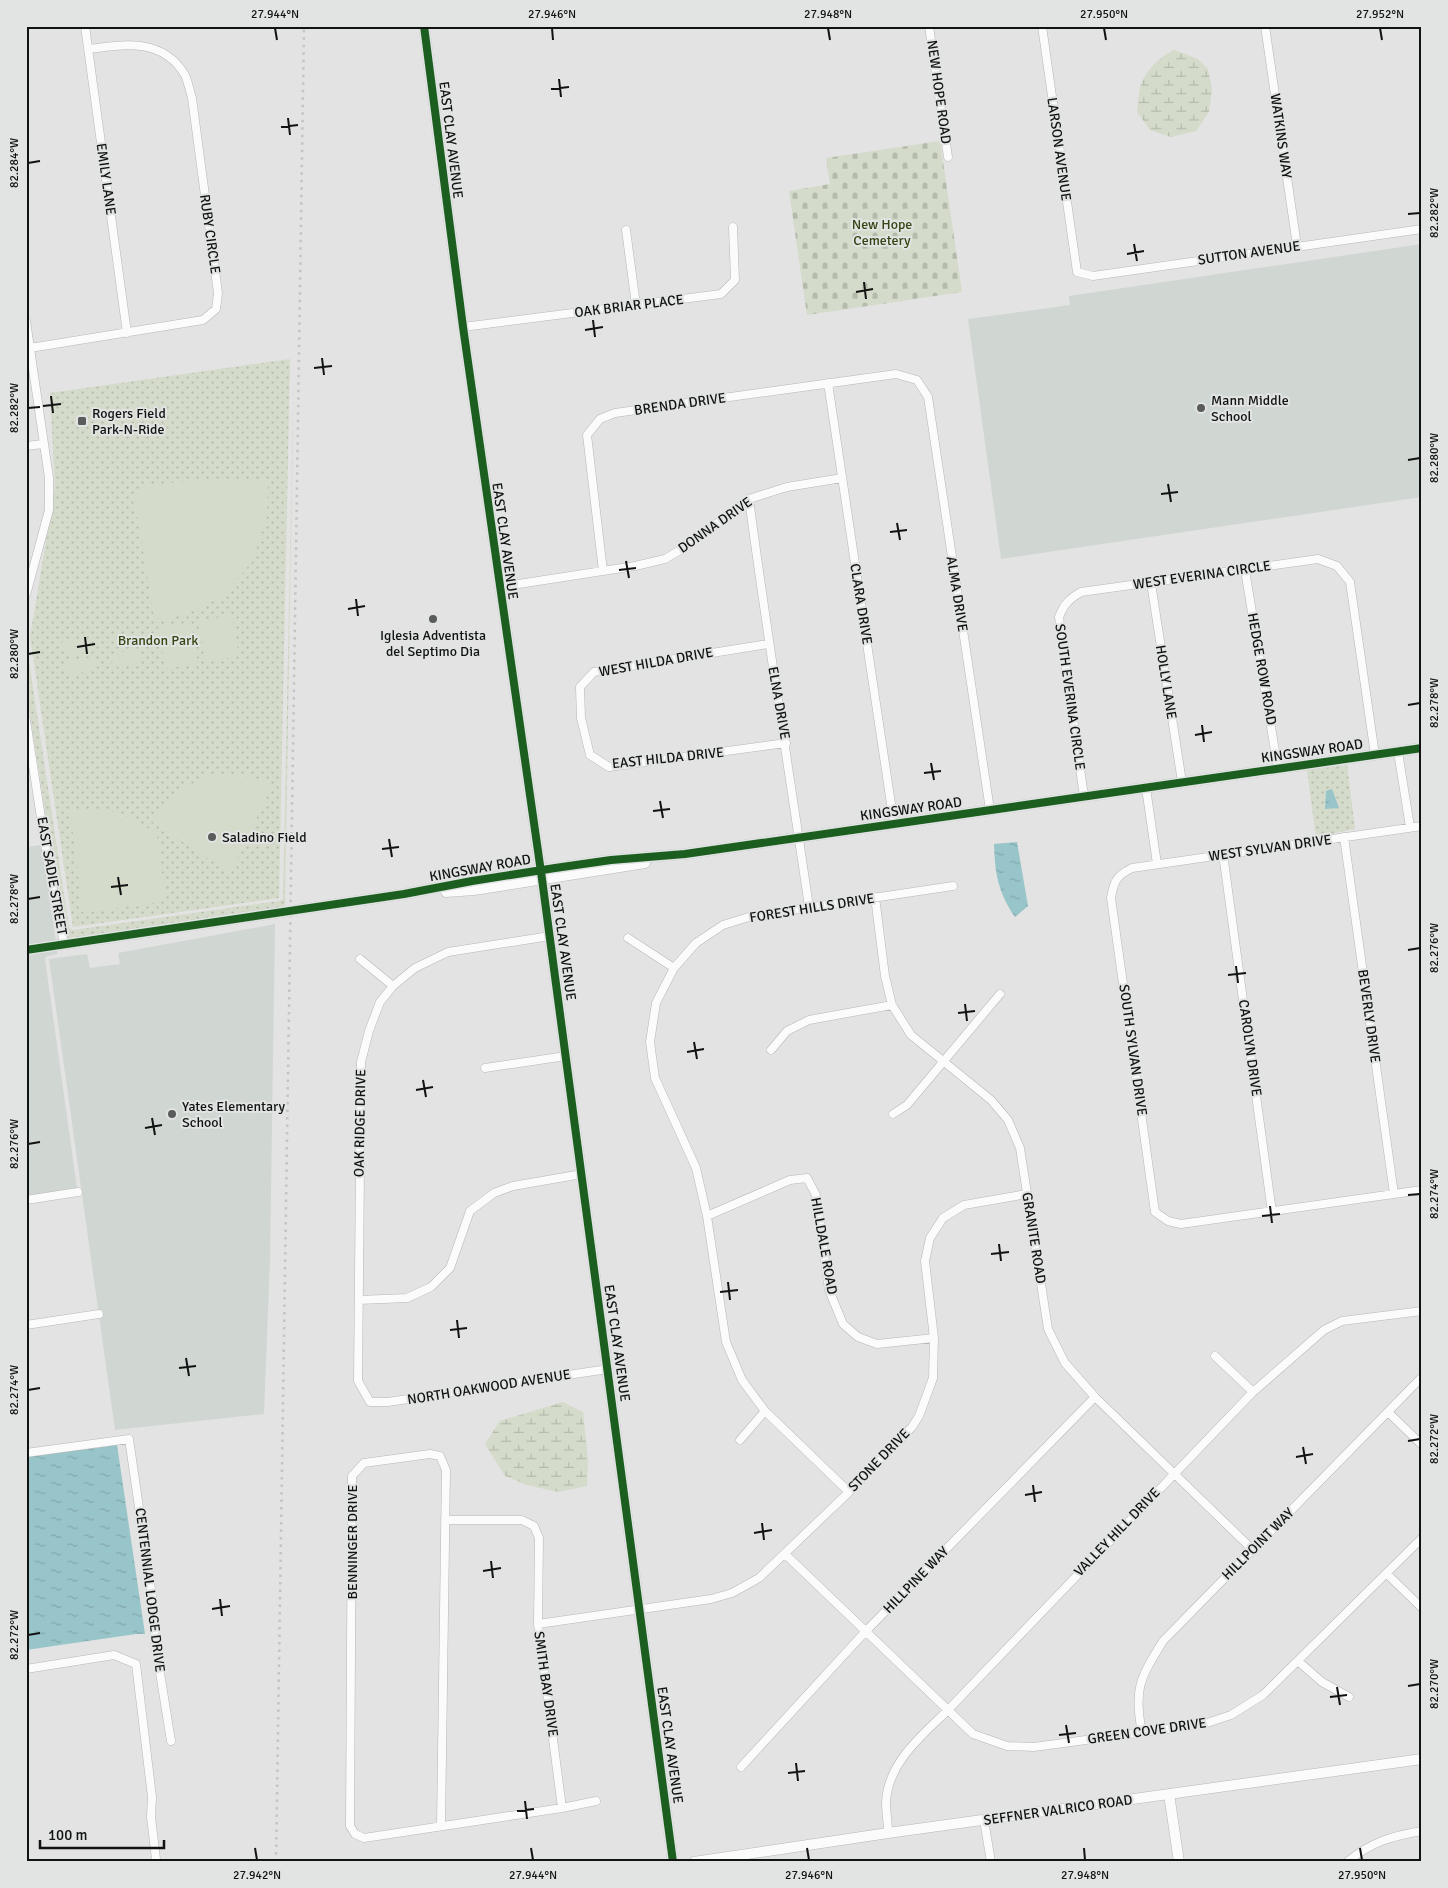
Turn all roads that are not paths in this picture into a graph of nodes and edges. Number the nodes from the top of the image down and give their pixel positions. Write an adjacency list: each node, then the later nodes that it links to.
1 (85, 26): 6 (street, EMILY LANE)
2 (424, 26): 15 (street, EAST CLAY AVENUE)
3 (929, 26): 7 (street, NEW HOPE ROAD)
4 (1042, 26): 12 (street, LARSON AVENUE)
5 (1265, 26): 11 (street, WATKINS WAY)
6 (89, 49): 16 (street, EMILY LANE); 16 (street, RUBY CIRCLE)
7 (948, 157)
8 (733, 227): 13 (street, OAK BRIAR PLACE)
9 (1422, 229): 11 (street, SUTTON AVENUE)
10 (626, 230): 13 (street)
11 (1297, 246): 12 (street, SUTTON AVENUE)
12 (1077, 272)
13 (636, 305): 15 (street, OAK BRIAR PLACE)
14 (26, 322): 17 (street)
15 (463, 327): 27 (street, EAST CLAY AVENUE)
16 (127, 333): 17 (street, RUBY CIRCLE)
17 (30, 348): 20 (street)
18 (917, 380): 19 (street, BRENDA DRIVE); 41 (street, ALMA DRIVE)
19 (828, 383): 22 (street, CLARA DRIVE); 25 (street, BRENDA DRIVE)
20 (43, 444): 21 (street); 28 (street)
21 (26, 446)
22 (842, 478): 23 (street, DONNA DRIVE); 42 (street, CLARA DRIVE)
23 (749, 499): 25 (street, DONNA DRIVE); 30 (street, ELNA DRIVE)
24 (1245, 570): 26 (street, WEST EVERINA CIRCLE); 36 (street, WEST EVERINA CIRCLE); 37 (street, HEDGE ROW ROAD)
25 (603, 571): 27 (street, DONNA DRIVE)
26 (1151, 583): 29 (street, WEST EVERINA CIRCLE); 38 (street, HOLLY LANE)
27 (499, 587): 50 (street, EAST CLAY AVENUE)
28 (26, 595)
29 (1069, 599): 40 (street, SOUTH EVERINA CIRCLE)
30 (768, 644): 31 (street, WEST HILDA DRIVE); 33 (street, ELNA DRIVE)
31 (581, 718): 33 (street, EAST HILDA DRIVE)
32 (26, 720): 56 (street, EAST SADIE STREET)
33 (786, 743): 46 (street, ELNA DRIVE)
34 (1422, 748): 35 (street, KINGSWAY ROAD)
35 (1398, 752): 36 (street, KINGSWAY ROAD); 44 (street)
36 (1375, 755): 37 (street, KINGSWAY ROAD)
37 (1278, 769): 38 (street, KINGSWAY ROAD)
38 (1182, 782): 39 (street, KINGSWAY ROAD)
39 (1146, 788): 40 (street, KINGSWAY ROAD); 48 (street)
40 (1084, 797): 41 (street, KINGSWAY ROAD)
41 (990, 810): 42 (street, KINGSWAY ROAD)
42 (894, 824): 46 (street, KINGSWAY ROAD)
43 (1422, 826): 44 (street, WEST SYLVAN DRIVE)
44 (1410, 827): 45 (street, WEST SYLVAN DRIVE)
45 (1344, 837): 47 (street, WEST SYLVAN DRIVE); 72 (street, BEVERLY DRIVE)
46 (799, 838): 50 (street, KINGSWAY ROAD); 53 (street, ELNA DRIVE)
47 (1223, 854): 48 (street, WEST SYLVAN DRIVE); 74 (street, CAROLYN DRIVE)
48 (1157, 864): 49 (street, WEST SYLVAN DRIVE)
49 (1120, 874): 74 (street, SOUTH SYLVAN DRIVE)
50 (542, 875): 54 (street, EAST CLAY AVENUE); 56 (street, KINGSWAY ROAD)
51 (953, 886): 52 (street, FOREST HILLS DRIVE)
52 (875, 898): 53 (street, FOREST HILLS DRIVE); 62 (street, GRANITE ROAD)
53 (809, 906): 59 (street, FOREST HILLS DRIVE)
54 (550, 936): 60 (street, OAK RIDGE DRIVE); 64 (street, EAST CLAY AVENUE)
55 (628, 938): 59 (street)
56 (64, 944): 57 (street, KINGSWAY ROAD)
57 (26, 950)
58 (360, 959): 60 (street)
59 (674, 968): 75 (street, FOREST HILLS DRIVE)
60 (393, 986): 76 (street, OAK RIDGE DRIVE)
61 (1000, 994): 65 (street)
62 (892, 1005): 63 (street); 65 (street, GRANITE ROAD)
63 (771, 1050)
64 (566, 1056): 66 (street); 68 (street, EAST CLAY AVENUE)
65 (943, 1062): 67 (street); 71 (street, GRANITE ROAD)
66 (485, 1068)
67 (893, 1114)
68 (582, 1174): 76 (street); 82 (street, EAST CLAY AVENUE)
69 (1422, 1190): 72 (street)
70 (78, 1192): 73 (street)
71 (1027, 1194): 80 (street, STONE DRIVE); 85 (street, GRANITE ROAD)
72 (1394, 1194): 74 (street)
73 (26, 1200)
74 (1272, 1212)
75 (706, 1216): 80 (street, HILLDALE ROAD); 87 (street, FOREST HILLS DRIVE)
76 (359, 1300): 86 (street, OAK RIDGE DRIVE)
77 (1422, 1310): 84 (street, VALLEY HILL DRIVE)
78 (99, 1314): 79 (street)
79 (26, 1325)
80 (934, 1338): 93 (street, STONE DRIVE)
81 (1215, 1356): 84 (street)
82 (608, 1369): 86 (street, NORTH OAKWOOD AVENUE); 100 (street, EAST CLAY AVENUE)
83 (1422, 1377): 88 (street, HILLPOINT WAY)
84 (1253, 1392): 92 (street, VALLEY HILL DRIVE)
85 (1096, 1396): 92 (street, GRANITE ROAD); 102 (street, HILLPINE WAY)
86 (370, 1402)
87 (765, 1411): 89 (street); 93 (street, FOREST HILLS DRIVE)
88 (1388, 1412): 90 (street); 96 (street, HILLPOINT WAY)
89 (740, 1440)
90 (1422, 1445)
91 (26, 1453): 108 (street, CENTENNIAL LODGE DRIVE)
92 (1174, 1472): 96 (street, GRANITE ROAD); 106 (street, VALLEY HILL DRIVE)
93 (848, 1492): 97 (street, STONE DRIVE)
94 (445, 1520): 101 (street, SMITH BAY DRIVE); 115 (street, BENNINGER DRIVE); 115 (street, BENNINGER DRIVE)
95 (1422, 1538): 98 (street, GREEN COVE DRIVE)
96 (1253, 1550): 107 (street, HILLPOINT WAY)
97 (785, 1554): 100 (street, STONE DRIVE); 102 (street, GREEN COVE DRIVE)
98 (1387, 1574): 99 (street); 103 (street, GREEN COVE DRIVE)
99 (1422, 1608)
100 (640, 1610): 101 (street, STONE DRIVE); 119 (street, EAST CLAY AVENUE)
101 (538, 1624): 113 (street, SMITH BAY DRIVE)
102 (865, 1632): 106 (street, GREEN COVE DRIVE); 110 (street, HILLPINE WAY)
103 (1299, 1662): 105 (street); 107 (street, GREEN COVE DRIVE)
104 (26, 1669): 118 (street)
105 (1349, 1698)
106 (948, 1711): 107 (street, GREEN COVE DRIVE); 117 (street, VALLEY HILL DRIVE)
107 (1142, 1732)
108 (171, 1741)
109 (1422, 1759): 111 (street, SEFFNER VALRICO ROAD)
110 (741, 1767)
111 (1169, 1794): 114 (street, SEFFNER VALRICO ROAD); 122 (street)
112 (596, 1801): 113 (street)
113 (562, 1808): 115 (street)
114 (984, 1820): 117 (street, SEFFNER VALRICO ROAD); 121 (street)
115 (441, 1826)
116 (1422, 1832): 123 (street)
117 (888, 1833): 120 (street, SEFFNER VALRICO ROAD)
118 (154, 1862)
119 (673, 1862)
120 (694, 1862)
121 (991, 1862)
122 (1180, 1862)
123 (1348, 1862)

